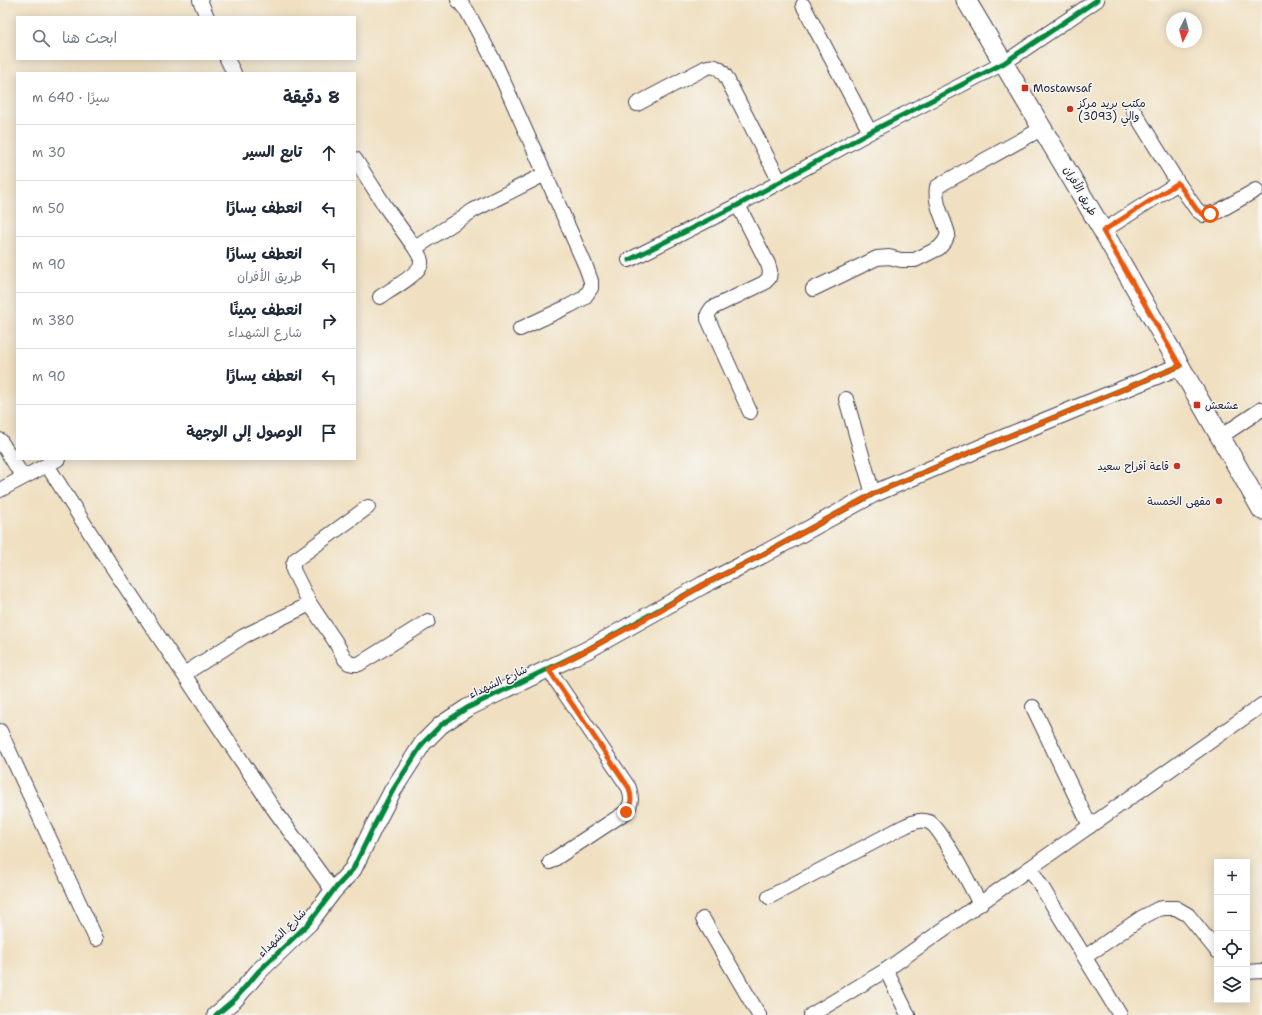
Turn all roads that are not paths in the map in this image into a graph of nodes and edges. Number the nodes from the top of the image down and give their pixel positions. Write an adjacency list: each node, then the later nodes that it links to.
1 (200, 0): 6 (street)
2 (458, 0): 15 (street)
3 (966, 0): 8 (main road, طريق الأفران)
4 (1097, 0): 8 (street)
5 (803, 5): 13 (street)
6 (207, 16)
7 (228, 60): 9 (street)
8 (1004, 63): 12 (main road, طريق الأفران); 13 (street)
9 (234, 72)
10 (637, 104): 16 (street)
11 (1133, 110): 17 (street)
12 (1042, 128): 20 (main road, طريق الأفران); 23 (street)
13 (870, 132): 16 (street)
14 (356, 161): 21 (street)
15 (545, 174): 21 (street); 25 (street)
16 (780, 182): 19 (street)
17 (1178, 183): 18 (street); 20 (street)
18 (1256, 190)
19 (738, 204): 22 (street); 29 (street)
20 (1103, 231): 26 (main road, طريق الأفران)
21 (414, 248): 24 (street)
22 (629, 260)
23 (813, 289)
24 (380, 298)
25 (520, 329)
26 (1180, 366): 30 (main road, طريق الأفران); 35 (street, شارع الشهداء)
27 (846, 399): 35 (street)
28 (1262, 409): 30 (street)
29 (750, 412)
30 (1220, 437): 37 (main road, طريق الأفران)
31 (0, 440): 33 (street)
32 (53, 462): 33 (street); 41 (street)
33 (23, 477): 34 (street)
34 (0, 490)
35 (873, 494): 40 (street, شارع الشهداء)
36 (368, 507): 38 (street)
37 (1262, 510)
38 (310, 604): 39 (street); 41 (street)
39 (428, 621)
40 (549, 670): 46 (street); 48 (street, شارع الشهداء)
41 (184, 674): 48 (street)
42 (1262, 705): 45 (street)
43 (1033, 707): 45 (street)
44 (0, 731): 52 (street)
45 (1090, 826): 47 (street)
46 (550, 862)
47 (1030, 868): 50 (street); 54 (street)
48 (333, 891): 58 (street, شارع الشهداء)
49 (769, 897): 50 (street)
50 (980, 904): 55 (street)
51 (704, 919): 59 (street)
52 (96, 939)
53 (1214, 947): 54 (street)
54 (1085, 957): 62 (street)
55 (886, 970): 60 (street); 61 (street)
56 (1262, 971): 57 (street)
57 (1250, 972)
58 (216, 1015)
59 (759, 1015)
60 (811, 1015)
61 (908, 1015)
62 (1120, 1015)

